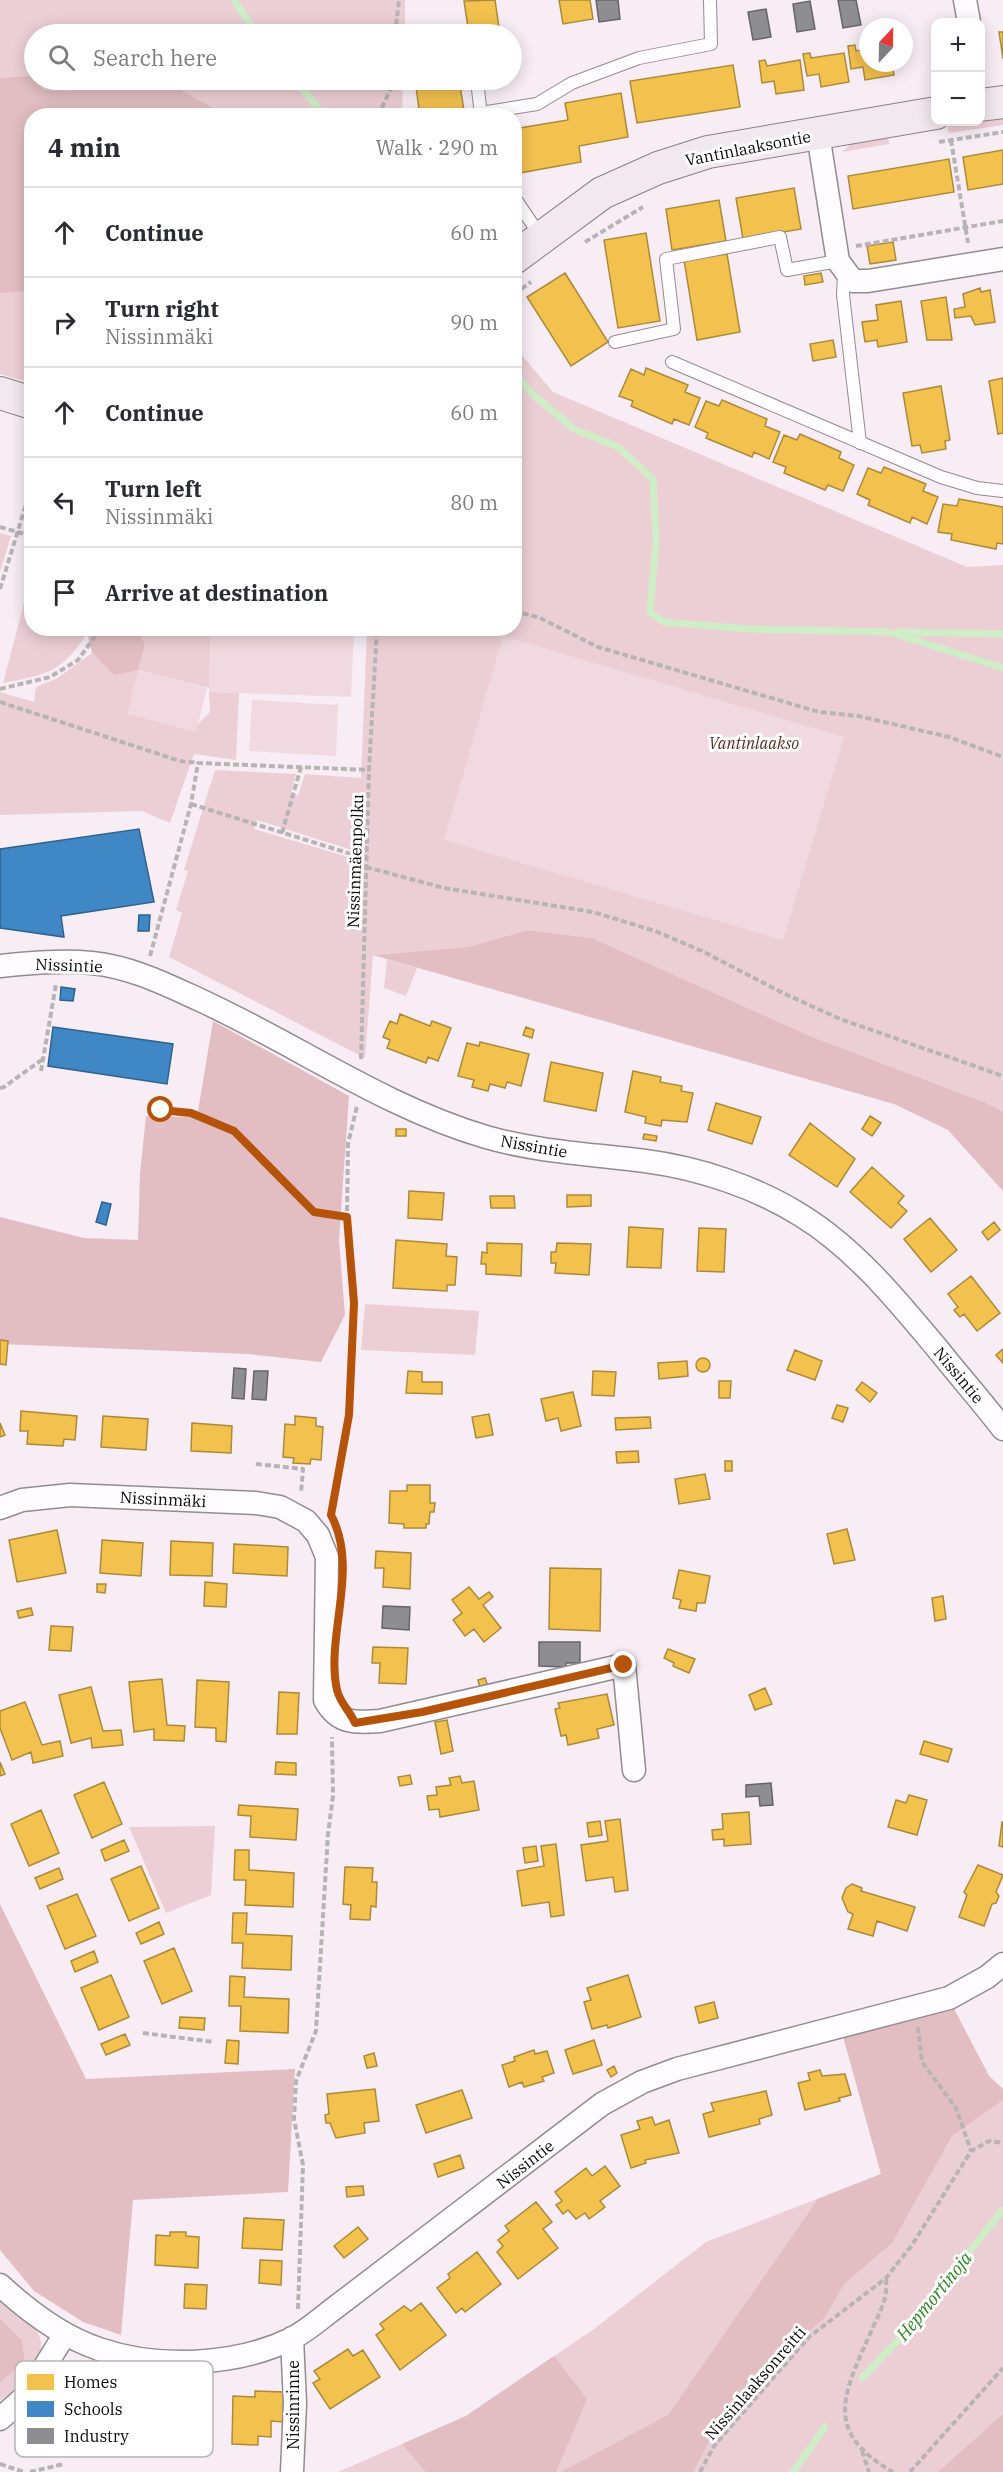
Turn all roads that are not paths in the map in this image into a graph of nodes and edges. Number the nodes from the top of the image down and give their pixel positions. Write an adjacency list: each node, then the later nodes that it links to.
1 (710, 0): 6 (lane)
2 (965, 0): 3 (street)
3 (968, 18)
4 (478, 90): 5 (lane)
5 (480, 108)
6 (515, 108)
7 (931, 114): 8 (street, Vantinlaaksontie)
8 (818, 135): 10 (street, Vantinlaaksontie); 12 (street)
9 (522, 209): 10 (lane)
10 (542, 238): 13 (street, Vantinlaaksontie)
11 (1003, 259): 12 (street)
12 (840, 260): 14 (lane); 18 (lane)
13 (527, 267)
14 (615, 342)
15 (672, 362): 18 (lane)
16 (0, 393): 17 (street)
17 (24, 400)
18 (860, 443): 19 (lane)
19 (1003, 491)
20 (0, 966): 21 (street, Nissintie)
21 (1003, 1428)
22 (0, 1508): 23 (street, Nissinmäki)
23 (634, 1770)
24 (1003, 1964): 26 (street, Nissintie)
25 (0, 2285): 27 (street, Nissintie)
26 (295, 2329): 27 (street, Nissintie); 31 (street, Nissinrinne)
27 (65, 2334): 28 (street)
28 (48, 2361)
29 (15, 2405): 30 (street)
30 (0, 2419)
31 (292, 2472)

